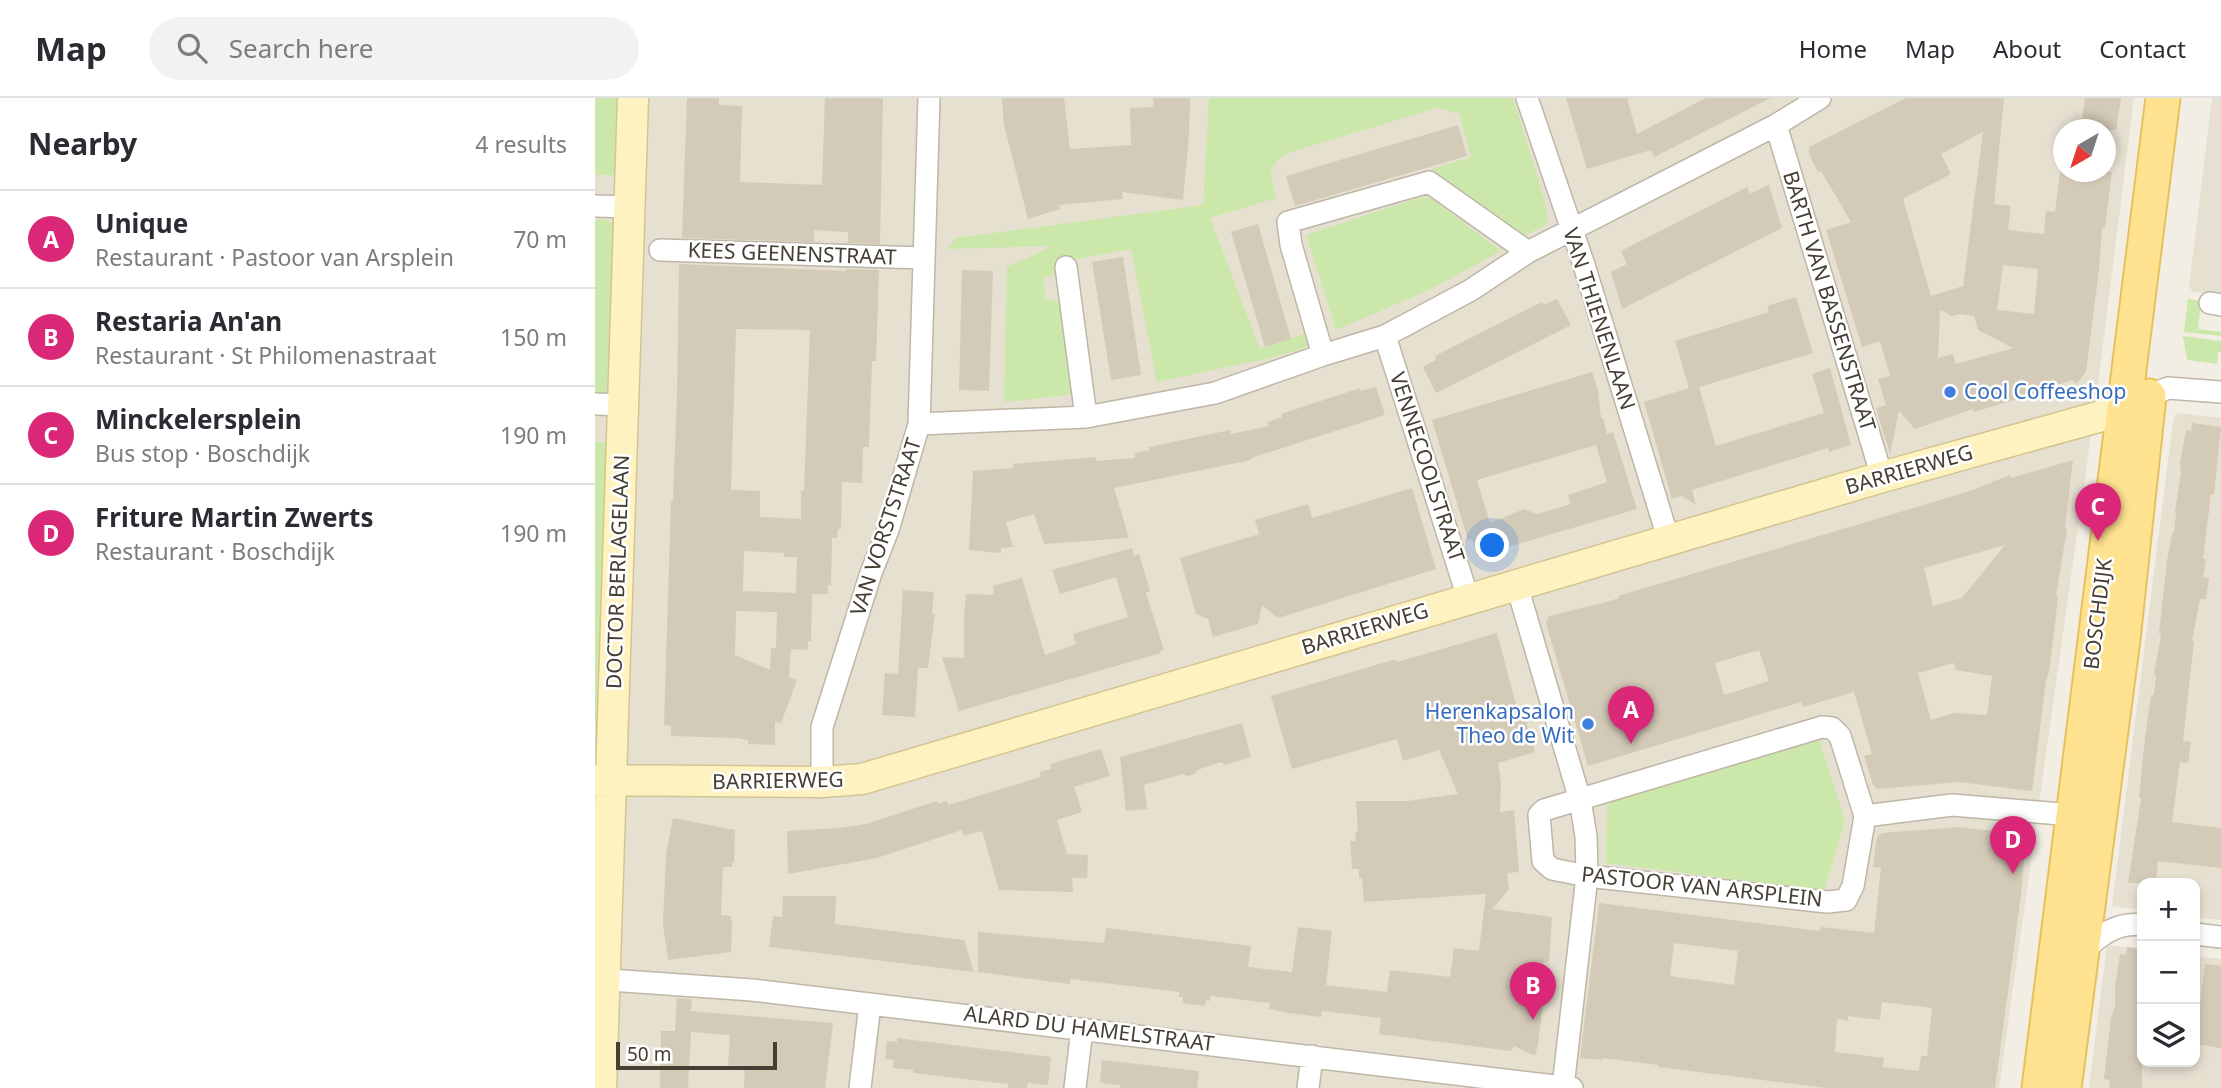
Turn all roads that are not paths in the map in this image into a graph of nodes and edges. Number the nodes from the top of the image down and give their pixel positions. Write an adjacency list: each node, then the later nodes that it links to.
1 (633, 98): 9 (street, DOCTOR BERLAGELAAN)
2 (929, 98): 13 (street, VAN VORSTSTRAAT)
3 (1527, 98): 10 (street, VAN THIENENLAAN)
4 (1820, 98): 7 (street)
5 (2163, 98): 18 (main road, BOSCHDIJK)
6 (2185, 98): 18 (main road, BOSCHDIJK)
7 (1776, 125): 10 (street); 22 (street, BARTH VAN BASSENSTRAAT)
8 (595, 206): 9 (street)
9 (629, 208): 19 (street, DOCTOR BERLAGELAAN)
10 (1570, 232): 12 (street); 23 (street, VAN THIENENLAAN)
11 (660, 250): 13 (street, KEES GEENENSTRAAT)
12 (1528, 252): 15 (street); 16 (street)
13 (924, 258): 21 (street, VAN VORSTSTRAAT)
14 (1066, 267): 20 (street)
15 (1385, 336): 16 (street); 25 (street, VENNECOOLSTRAAT)
16 (1323, 355): 20 (street)
17 (2221, 392): 18 (street)
18 (2137, 401): 22 (street, BARRIERWEG); 30 (main road, BOSCHDIJK); 35 (main road, BOSCHDIJK)
19 (609, 405): 26 (street, DOCTOR BERLAGELAAN)
20 (1086, 417): 21 (street)
21 (919, 424): 27 (street, VAN VORSTSTRAAT)
22 (1882, 477): 23 (street, BARRIERWEG)
23 (1669, 541): 24 (street, BARRIERWEG)
24 (1517, 586): 25 (street, BARRIERWEG); 28 (street)
25 (1468, 598): 27 (street, BARRIERWEG)
26 (603, 780): 27 (street, BARRIERWEG); 36 (street, DOCTOR BERLAGELAAN)
27 (822, 782)
28 (1580, 800): 29 (street, PASTOOR VAN ARSPLEIN); 31 (street); 31 (street, PASTOOR VAN ARSPLEIN)
29 (1865, 816): 30 (street); 31 (street, PASTOOR VAN ARSPLEIN)
30 (2073, 816): 45 (main road, BOSCHDIJK)
31 (1587, 876): 40 (street)
32 (2137, 925): 35 (street)
33 (2200, 935): 34 (street)
34 (2221, 937)
35 (2083, 951): 46 (main road, BOSCHDIJK)
36 (600, 979): 37 (street, ALARD DU HAMELSTRAAT); 41 (street, DOCTOR BERLAGELAAN)
37 (870, 1004): 38 (street, ALARD DU HAMELSTRAAT); 42 (street)
38 (1082, 1029): 39 (street, ALARD DU HAMELSTRAAT); 43 (street)
39 (1312, 1056): 40 (street, ALARD DU HAMELSTRAAT); 44 (street)
40 (1557, 1087)
41 (601, 1088)
42 (860, 1088)
43 (1075, 1088)
44 (1308, 1088)
45 (2039, 1088)
46 (2064, 1088)

